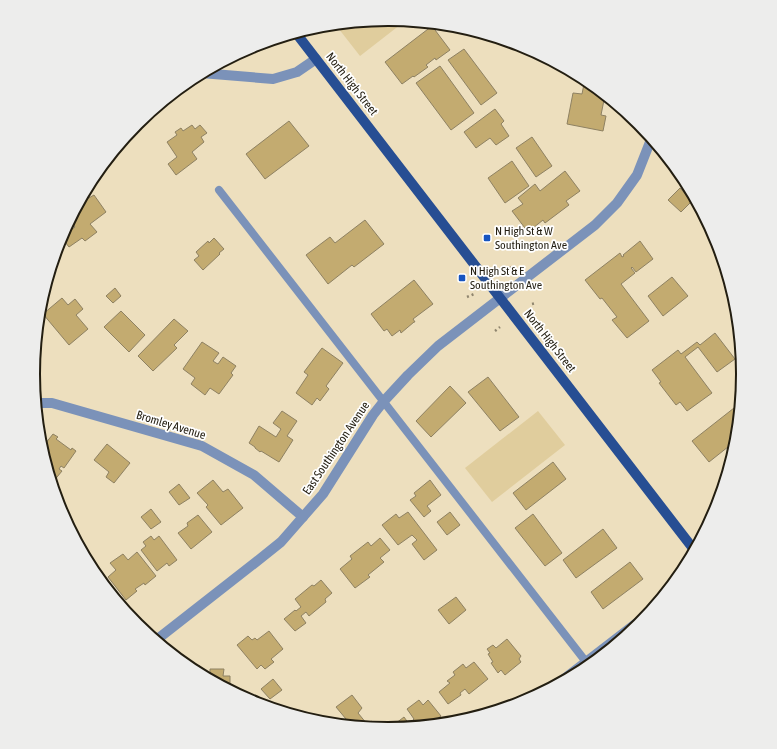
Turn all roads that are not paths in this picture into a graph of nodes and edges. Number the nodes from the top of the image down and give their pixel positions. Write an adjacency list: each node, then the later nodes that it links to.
1 (300, 38): 2 (main road, North High Street)
2 (316, 59): 3 (street); 6 (main road, North High Street)
3 (211, 75)
4 (649, 143): 6 (street, East Southington Avenue)
5 (219, 190): 7 (lane)
6 (500, 298): 7 (street, East Southington Avenue); 10 (main road, North High Street)
7 (384, 401): 9 (street, East Southington Avenue); 12 (lane)
8 (42, 403): 9 (street, Bromley Avenue)
9 (303, 517): 11 (street, East Southington Avenue)
10 (691, 546)
11 (160, 637)
12 (586, 661)

